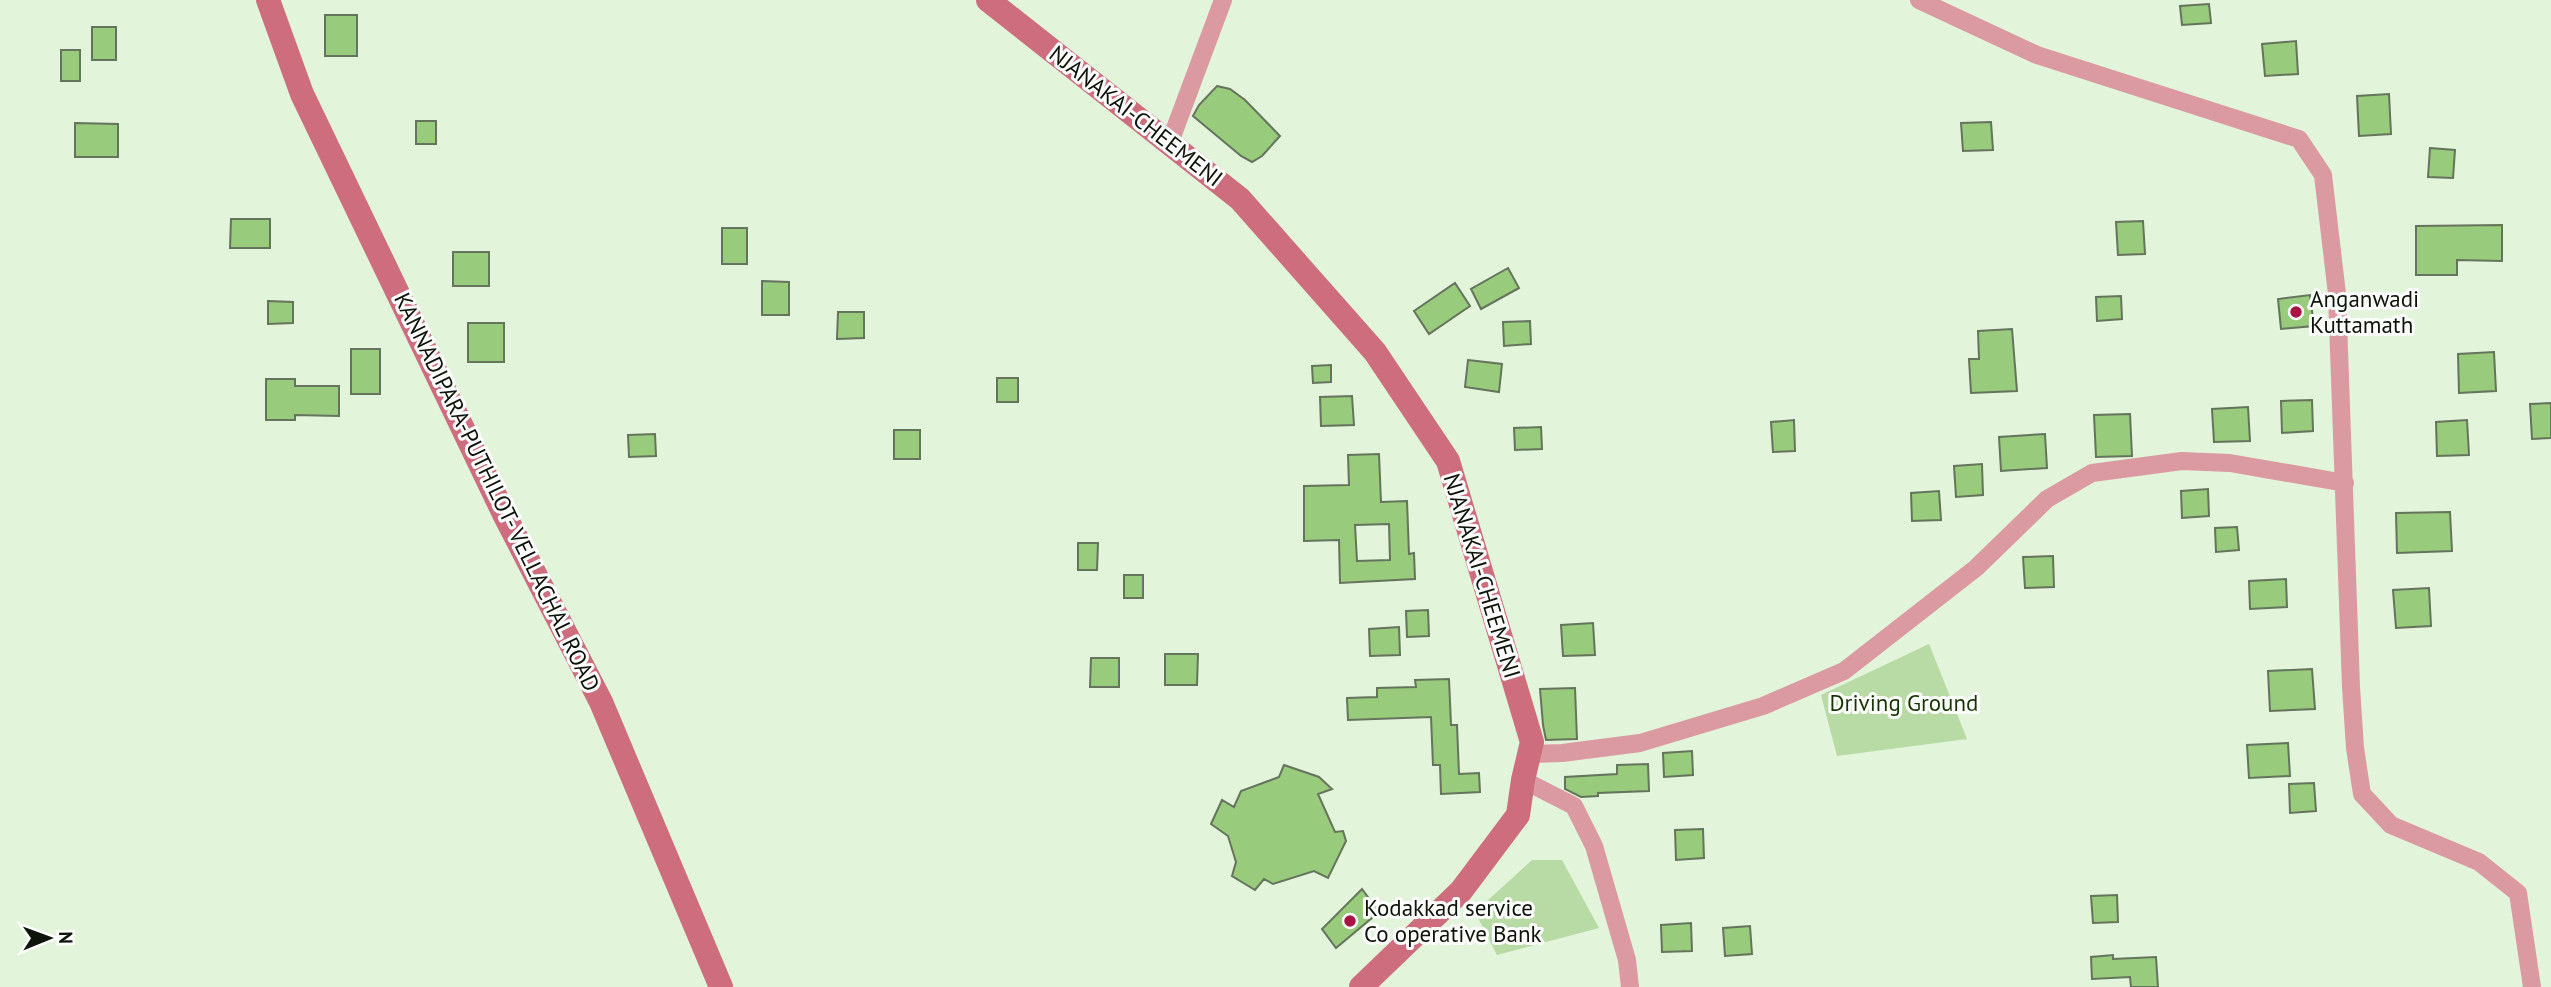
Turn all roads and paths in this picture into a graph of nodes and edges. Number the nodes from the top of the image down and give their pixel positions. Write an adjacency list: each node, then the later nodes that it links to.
1 (268, 0): 9 (main road, KANNADIPARA-PUTHILOT- VELLACHAL ROAD)
2 (988, 0): 5 (main road, NJANAKAI-CHEEMENI)
3 (1223, 0): 5 (street)
4 (1919, 0): 6 (street)
5 (1170, 142): 7 (main road, NJANAKAI-CHEEMENI)
6 (2345, 483): 7 (street); 12 (street)
7 (1531, 754): 8 (main road, NJANAKAI-CHEEMENI)
8 (1523, 780): 10 (main road, NJANAKAI-CHEEMENI); 11 (street)
9 (721, 987)
10 (1361, 987)
11 (1630, 987)
12 (2532, 987)

